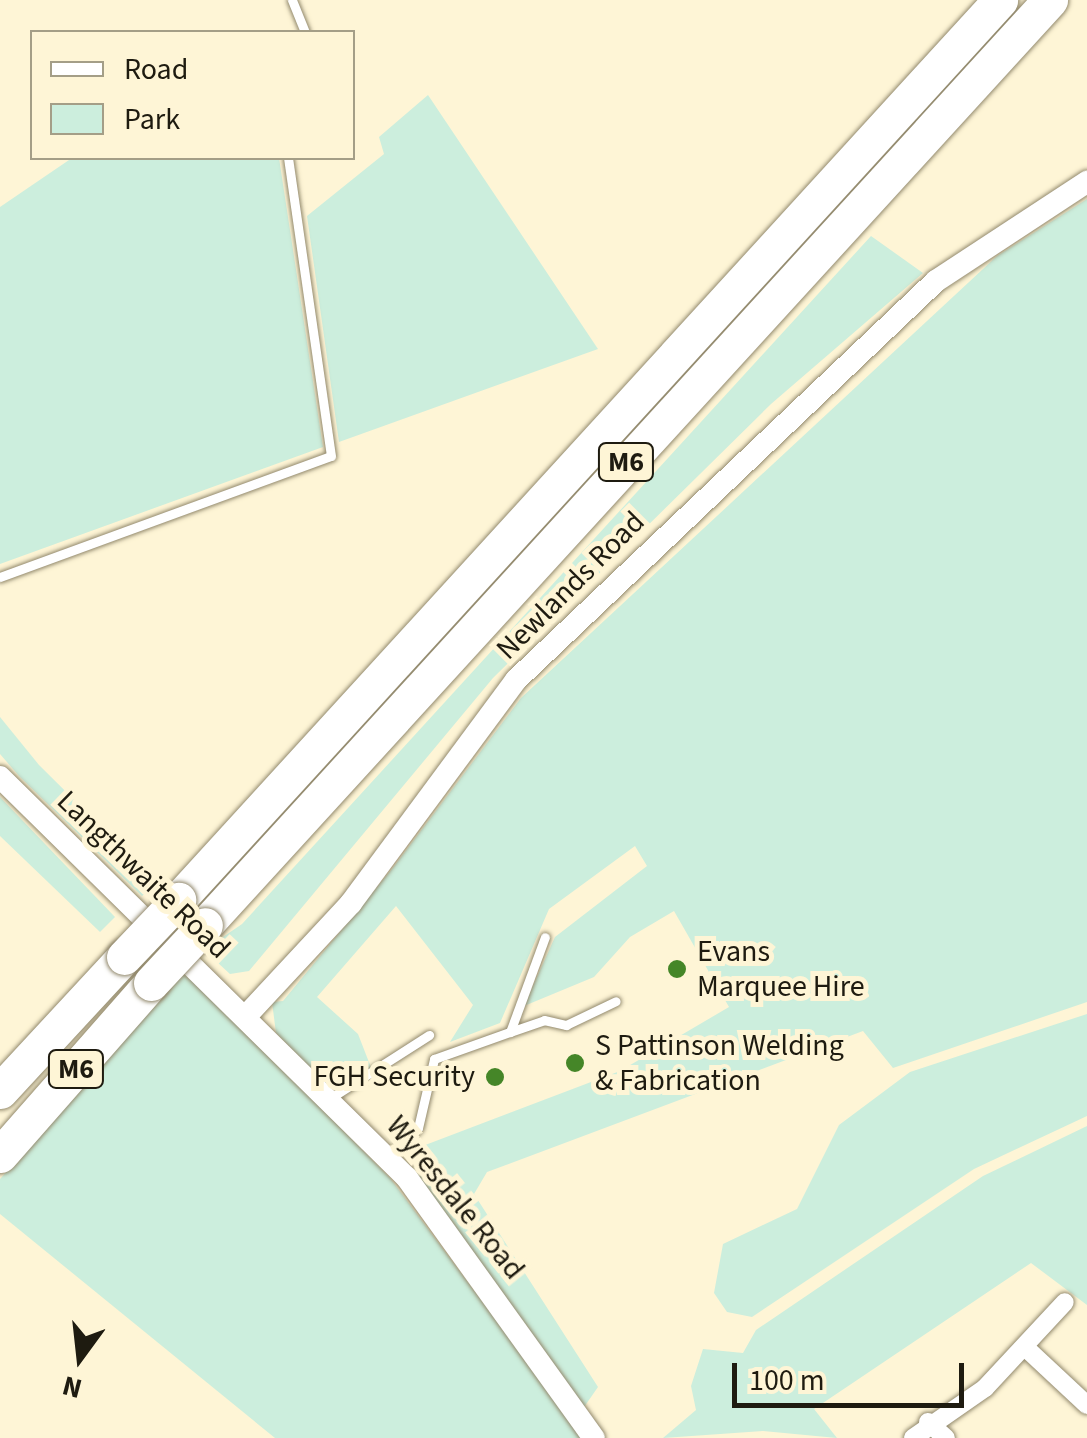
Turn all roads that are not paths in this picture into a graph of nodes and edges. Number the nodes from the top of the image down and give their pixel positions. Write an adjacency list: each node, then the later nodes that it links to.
1 (292, 0): 4 (lane)
2 (1000, 0): 14 (highway, M6, bridge)
3 (1050, 0): 16 (highway, M6, bridge)
4 (304, 30)
5 (288, 160): 7 (lane)
6 (1087, 182): 11 (street, Newlands Road)
7 (0, 577)
8 (0, 776): 11 (street, Langthwaite Road)
9 (545, 937): 12 (lane)
10 (616, 1002): 12 (lane)
11 (247, 1015): 15 (street, Wyresdale Road)
12 (510, 1032): 17 (lane)
13 (429, 1035): 15 (lane)
14 (0, 1092)
15 (330, 1099): 17 (street, Wyresdale Road)
16 (0, 1155)
17 (388, 1159): 22 (street, Wyresdale Road)
18 (1065, 1302): 19 (street)
19 (1027, 1349): 20 (street); 21 (street)
20 (1087, 1405)
21 (928, 1422): 23 (street); 24 (street)
22 (594, 1438)
23 (913, 1438)
24 (946, 1438)

